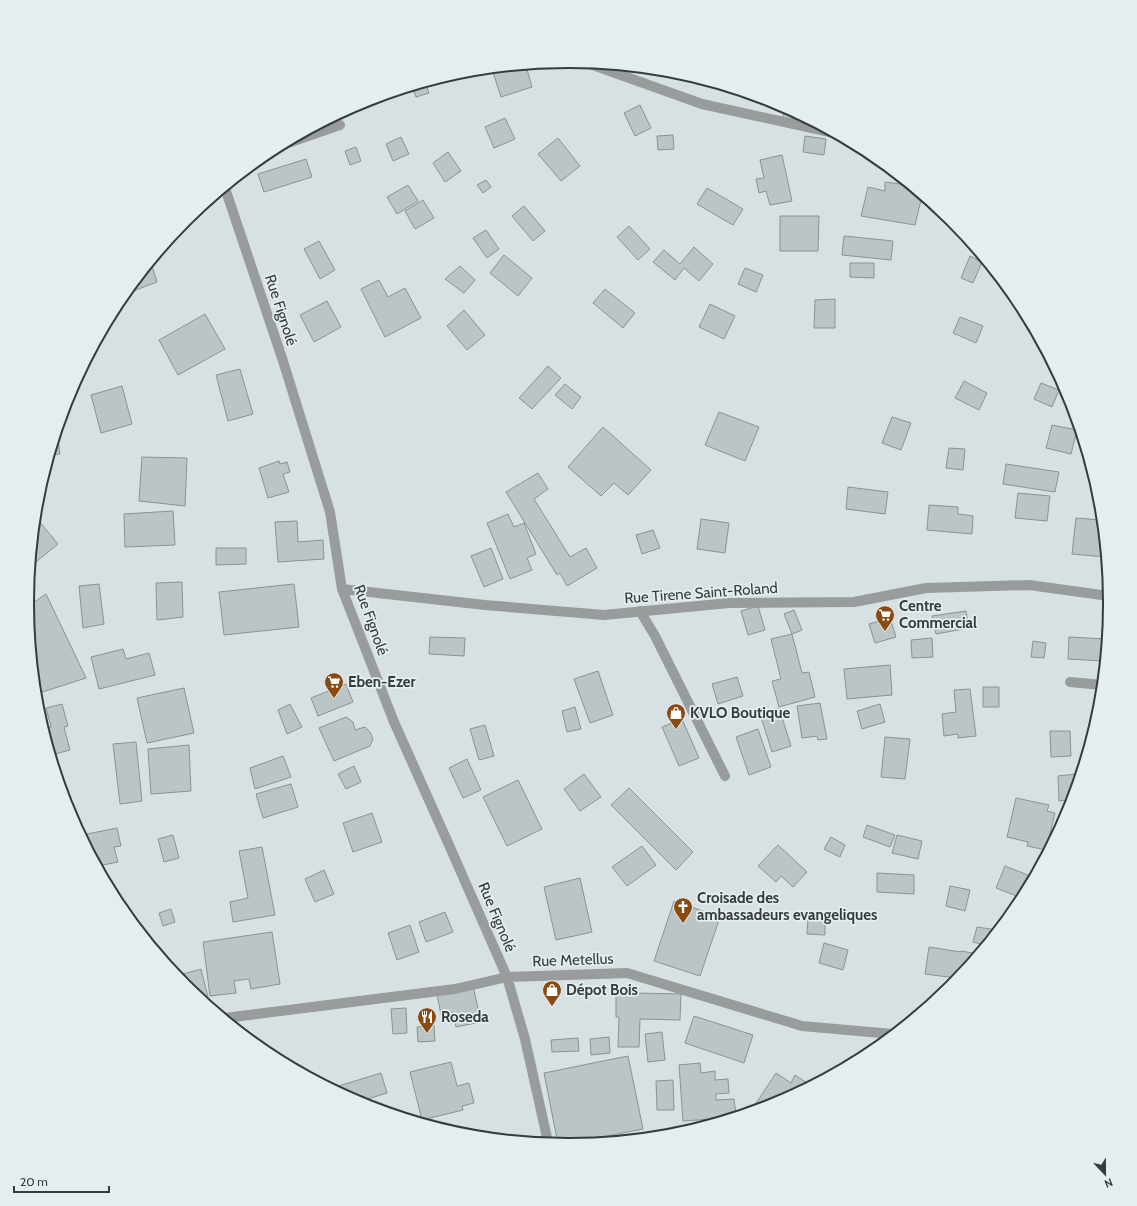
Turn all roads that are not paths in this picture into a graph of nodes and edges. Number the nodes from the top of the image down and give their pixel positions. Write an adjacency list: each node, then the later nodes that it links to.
1 (608, 70): 3 (street)
2 (340, 125): 4 (street)
3 (814, 128)
4 (310, 135)
5 (226, 192): 6 (street, Rue Fignolé)
6 (342, 589): 8 (street, Rue Tirene Saint-Roland); 12 (street, Rue Fignolé)
7 (1103, 595): 8 (street, Rue Tirene Saint-Roland)
8 (640, 611): 11 (street)
9 (1070, 682): 10 (street)
10 (1096, 684)
11 (725, 776)
12 (507, 977): 13 (street, Rue Metellus); 14 (street, Rue Metellus); 15 (street, Rue Fignolé)
13 (231, 1017)
14 (885, 1033)
15 (547, 1137)

